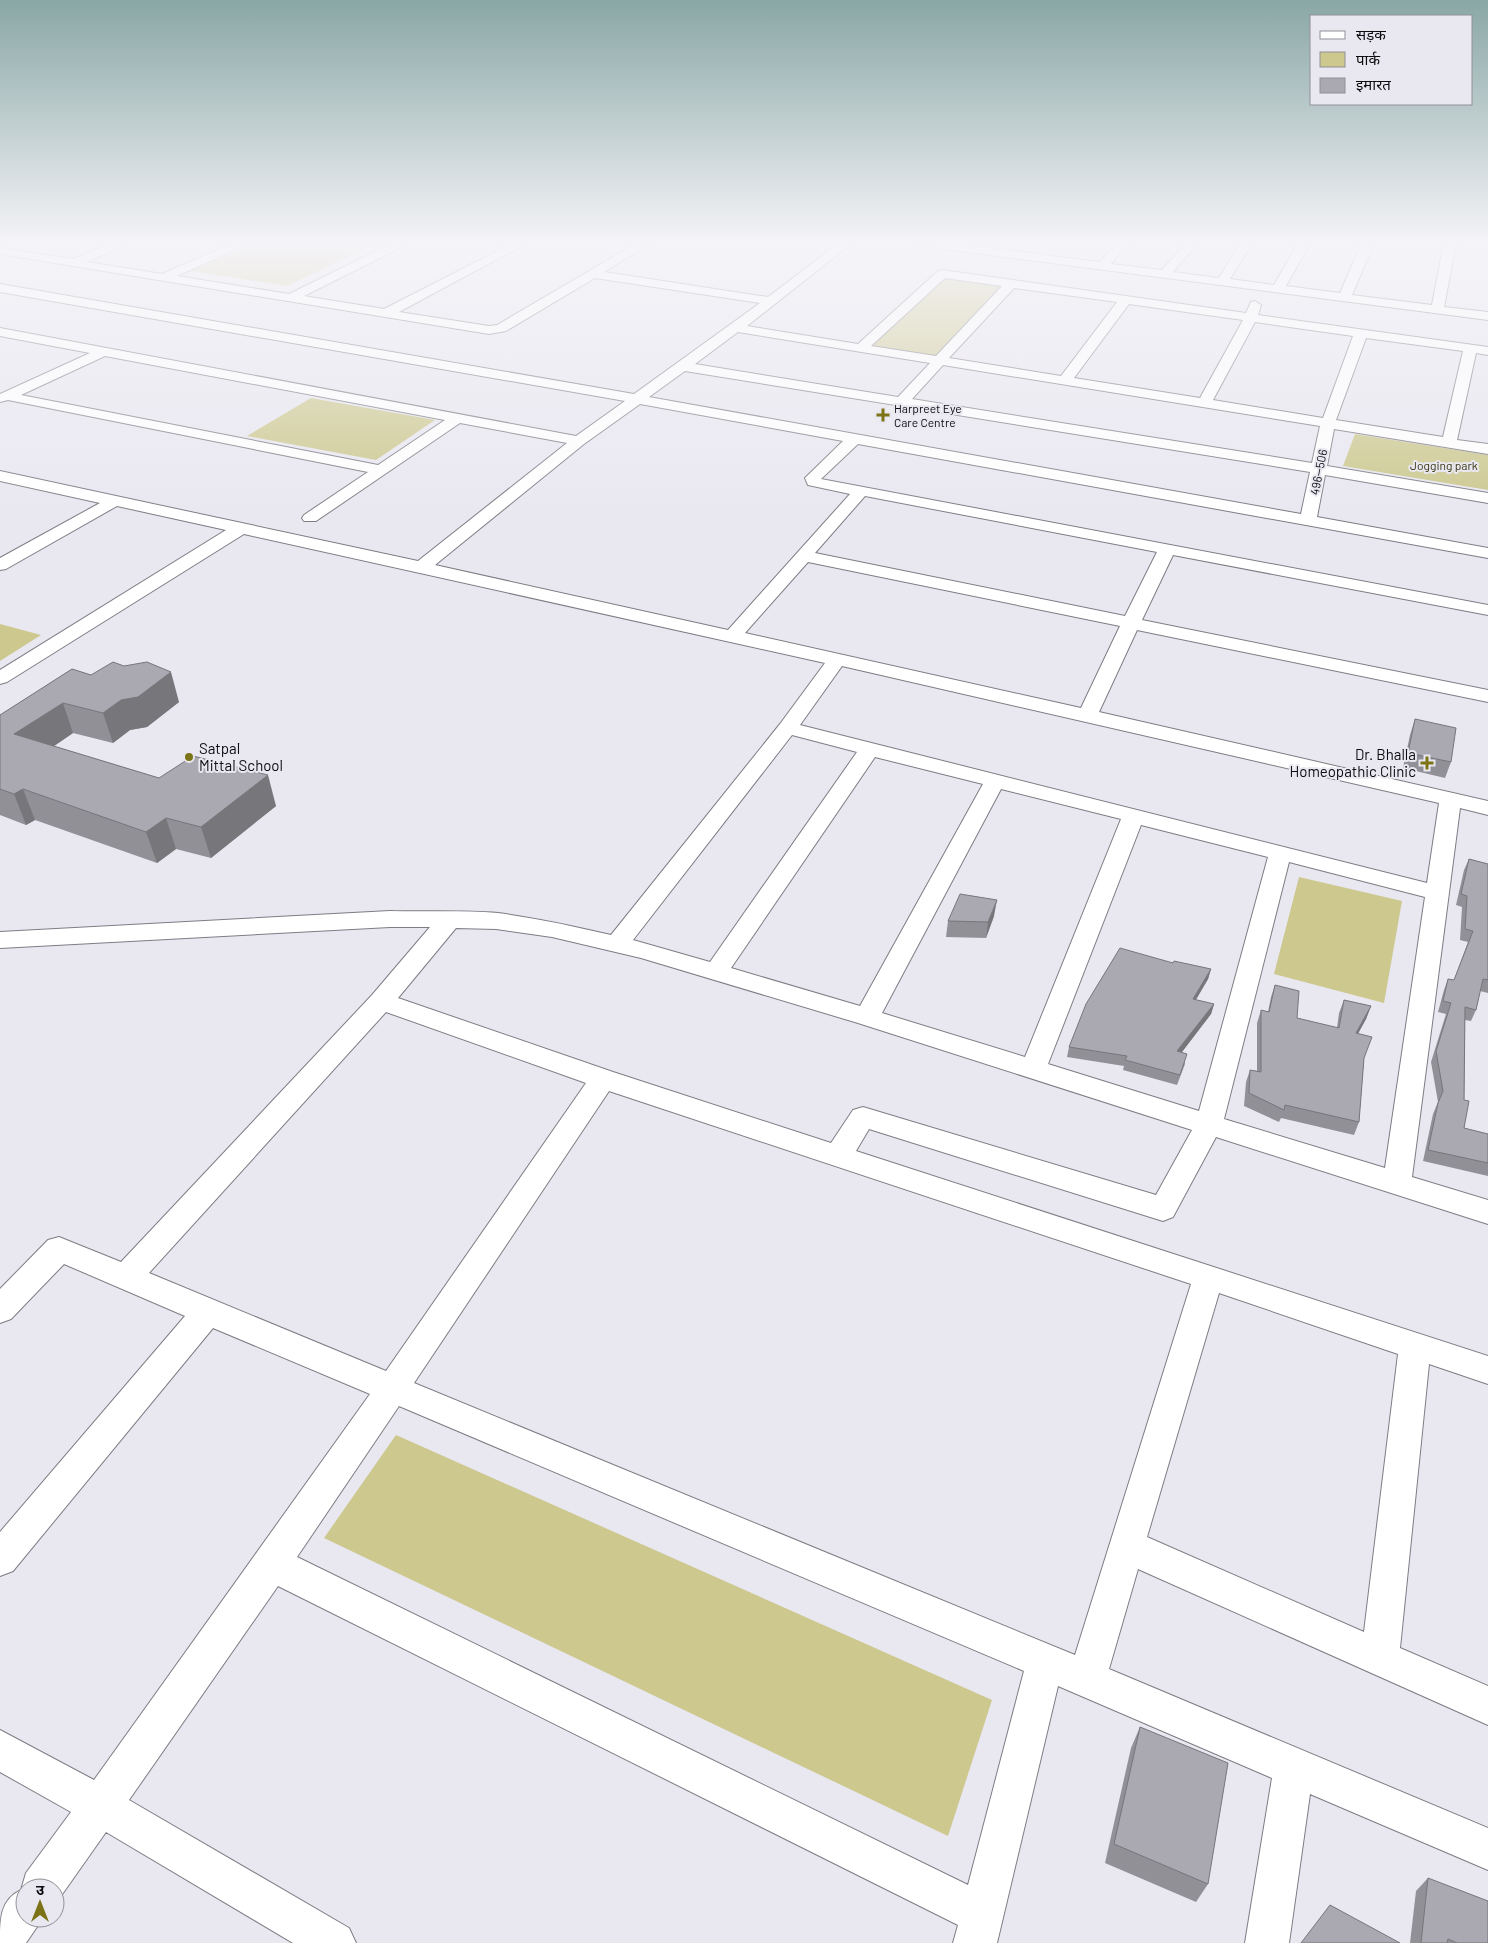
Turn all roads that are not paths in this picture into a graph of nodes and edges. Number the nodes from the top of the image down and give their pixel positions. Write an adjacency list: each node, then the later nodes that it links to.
1 (1361, 333): 23 (street, 496--506)
2 (9, 334): 14 (street)
3 (262, 334): 19 (street)
4 (728, 334): 16 (street)
5 (769, 334): 12 (street)
6 (877, 334): 12 (street)
7 (964, 334): 15 (street)
8 (1100, 334): 17 (street)
9 (1242, 334): 21 (street)
10 (1366, 334): 11 (street)
11 (1470, 348): 13 (street); 26 (street)
12 (860, 349): 15 (street)
13 (1488, 351)
14 (102, 352): 18 (street); 22 (street)
15 (938, 362): 17 (street); 20 (street)
16 (681, 366): 19 (street); 20 (street)
17 (1064, 382): 21 (street)
18 (3, 397): 29 (street)
19 (636, 399): 24 (street); 25 (street)
20 (901, 402): 28 (street)
21 (1204, 404): 23 (street)
22 (458, 418): 25 (street); 29 (street)
23 (1328, 423): 26 (street); 28 (street, 496--506)
24 (854, 439): 31 (street); 35 (street)
25 (579, 441): 41 (street)
26 (1449, 443): 27 (street)
27 (1488, 449)
28 (1319, 469): 32 (street); 35 (street, 496--506)
29 (381, 470): 34 (street)
30 (1, 477): 33 (street)
31 (861, 491): 37 (street); 39 (street)
32 (1488, 498)
33 (114, 501): 36 (street); 40 (street)
34 (310, 518)
35 (1308, 521): 38 (street)
36 (241, 528): 41 (street); 46 (street)
37 (1167, 549): 42 (street); 43 (street)
38 (1488, 553)
39 (803, 556): 43 (street); 44 (street)
40 (0, 566)
41 (421, 567): 44 (street)
42 (1488, 610)
43 (1130, 624): 47 (street); 48 (street)
44 (733, 636): 45 (street)
45 (837, 660): 48 (street); 49 (street)
46 (0, 678)
47 (1488, 696)
48 (1087, 715): 52 (street)
49 (787, 728): 50 (street); 59 (street)
50 (870, 749): 51 (street); 60 (street)
51 (996, 781): 54 (street); 62 (street)
52 (1450, 800): 53 (street); 56 (street)
53 (1488, 808)
54 (1133, 816): 55 (street); 63 (street)
55 (1280, 853): 56 (street); 65 (street)
56 (1438, 894): 67 (street)
57 (450, 919): 58 (street); 59 (street); 61 (street)
58 (0, 940)
59 (617, 944): 60 (street)
60 (715, 973): 62 (street)
61 (381, 1001): 64 (street); 69 (street)
62 (867, 1017): 63 (street)
63 (1033, 1069): 65 (street)
64 (603, 1079): 66 (street); 75 (street)
65 (1209, 1124): 66 (street); 67 (street)
66 (837, 1156): 70 (street)
67 (1397, 1183): 68 (street)
68 (1488, 1212)
69 (126, 1277): 71 (street); 72 (street)
70 (1208, 1277): 73 (street); 76 (street)
71 (0, 1310)
72 (208, 1311): 75 (street); 77 (street)
73 (1414, 1346): 74 (street); 79 (street)
74 (1488, 1370)
75 (392, 1388): 78 (street); 80 (street)
76 (1127, 1546): 79 (street); 81 (street)
77 (0, 1559)
78 (270, 1563): 85 (street); 89 (street)
79 (1380, 1658): 82 (street)
80 (1045, 1662): 81 (street); 89 (street)
81 (1087, 1679): 84 (street)
82 (1488, 1706)
83 (0, 1750): 85 (street)
84 (1294, 1766): 86 (street); 92 (street)
85 (101, 1806): 87 (street); 91 (street)
86 (1488, 1849)
87 (47, 1878)
88 (15, 1923): 90 (street)
89 (979, 1928)
90 (0, 1943)
91 (334, 1943)
92 (1266, 1943)

